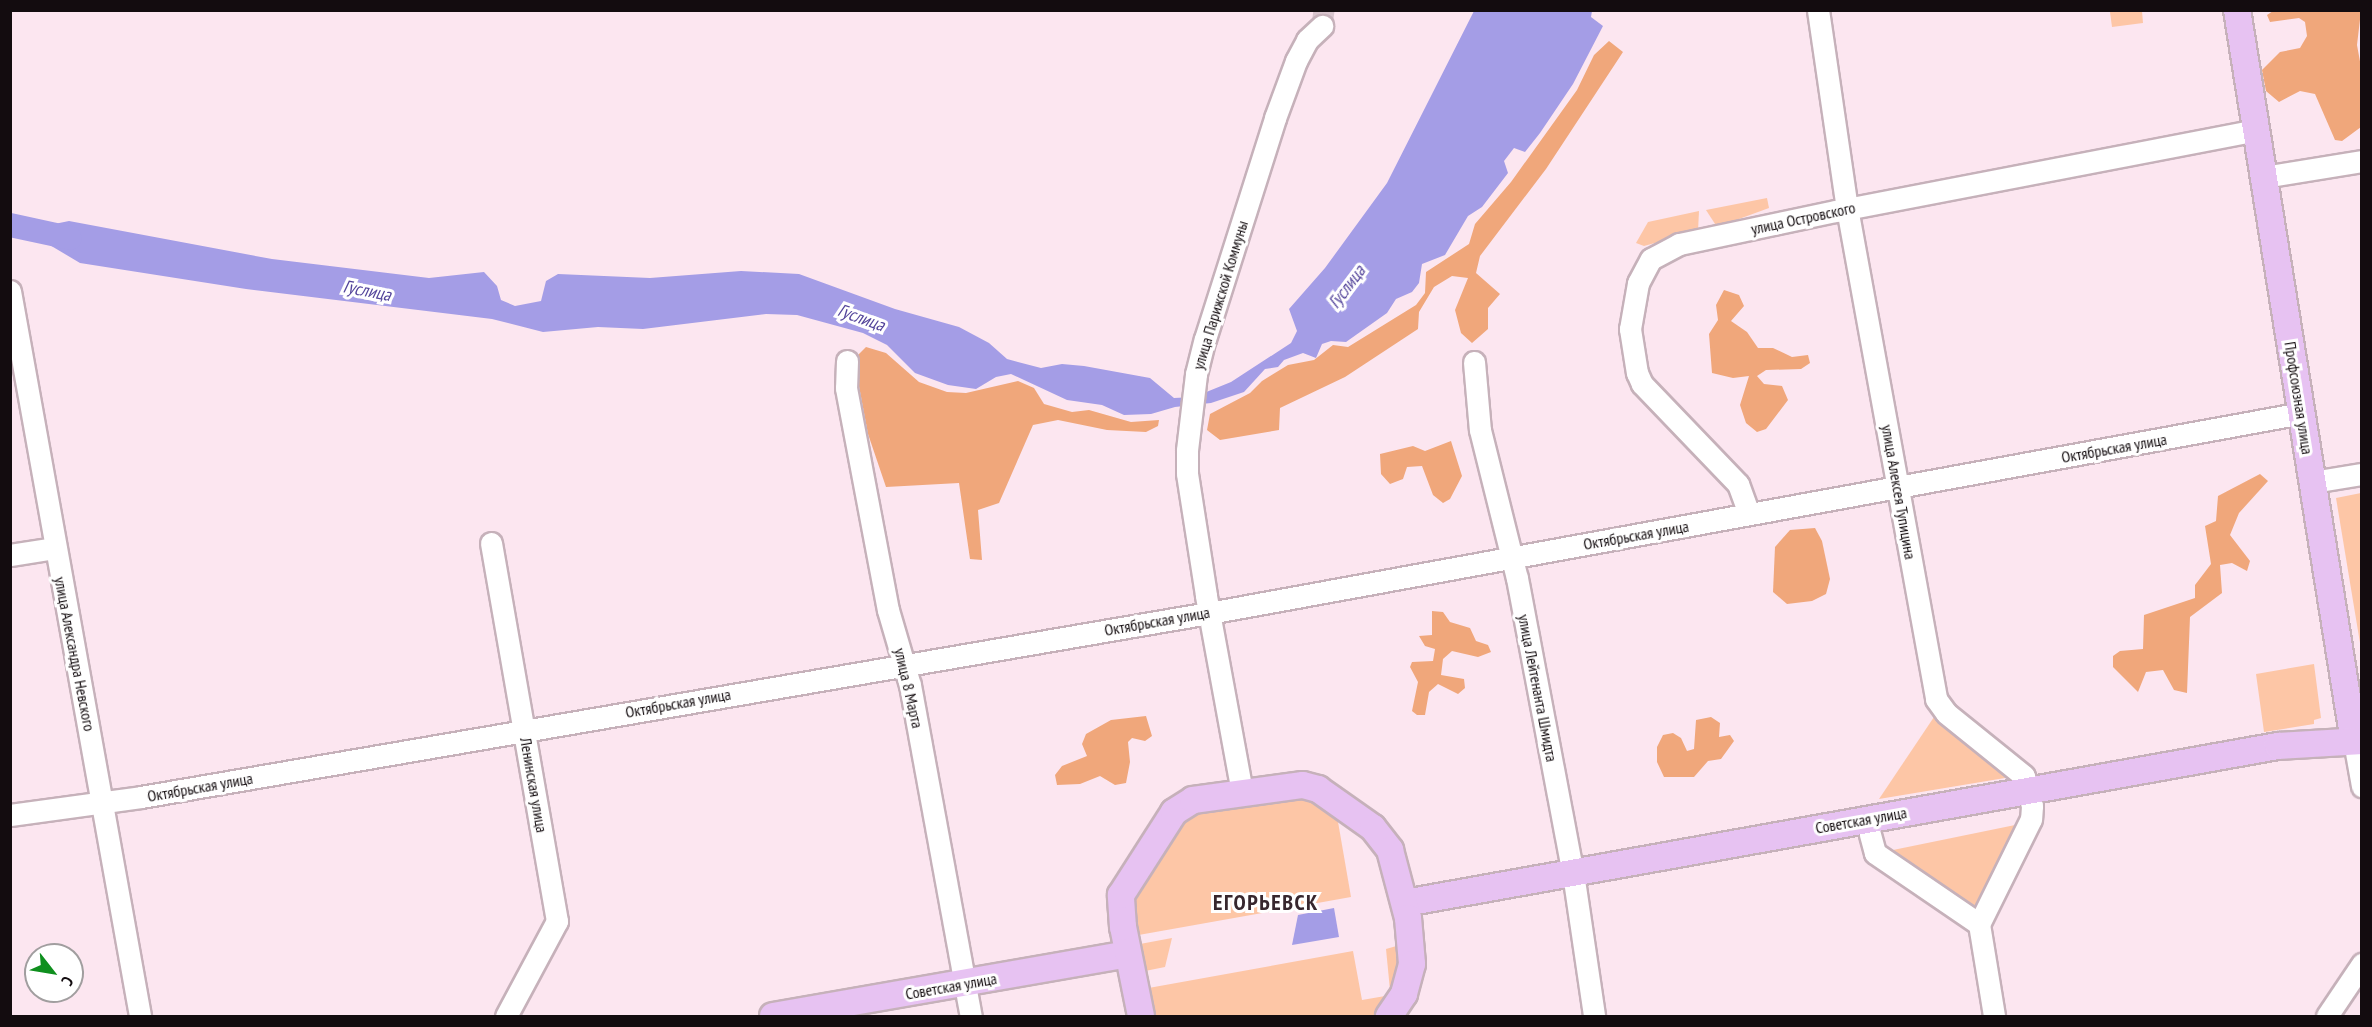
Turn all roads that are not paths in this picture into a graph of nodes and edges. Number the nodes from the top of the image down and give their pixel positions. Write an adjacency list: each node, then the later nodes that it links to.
1 (1818, 10): 7 (street, улица Алексея Тупицина)
2 (2237, 10): 4 (main road, Профсоюзная улица)
3 (1322, 26): 20 (street, улица Парижской Коммуны)
4 (2256, 130): 6 (main road, Профсоюзная улица); 7 (street, улица Островского)
5 (2361, 161): 6 (street)
6 (2264, 177): 11 (main road, Профсоюзная улица)
7 (1847, 208): 14 (street, улица Алексея Тупицина); 15 (street, улица Островского)
8 (10, 291): 17 (street, улица Александра Невского)
9 (847, 361): 21 (street, улица 8 Марта)
10 (1474, 362): 19 (street, улица Лейтенанта Шмидта)
11 (2302, 413): 13 (main road, Профсоюзная улица); 14 (street, Октябрьская улица)
12 (2361, 474): 13 (street)
13 (2313, 482): 23 (main road, Профсоюзная улица)
14 (1898, 487): 15 (street, Октябрьская улица); 26 (street, улица Алексея Тупицина)
15 (1749, 514): 19 (street, Октябрьская улица)
16 (491, 543): 22 (street, Ленинская улица)
17 (55, 548): 18 (street); 27 (street, улица Александра Невского)
18 (10, 555)
19 (1511, 558): 20 (street, Октябрьская улица); 30 (street, улица Лейтенанта Шмидта)
20 (1209, 613): 21 (street, Октябрьская улица); 25 (street, улица Парижской Коммуны)
21 (904, 664): 22 (street, Октябрьская улица); 36 (street, улица 8 Марта)
22 (524, 730): 27 (street, Октябрьская улица); 38 (street, Ленинская улица)
23 (2358, 741): 24 (street, Профсоюзная улица); 26 (main road, Советская улица)
24 (2361, 786)
25 (1242, 792): 31 (main road); 33 (main road)
26 (2031, 798): 29 (main road, Советская улица); 30 (main road, Советская улица); 32 (street)
27 (104, 801): 28 (street, Октябрьская улица); 37 (street, улица Александра Невского)
28 (10, 814)
29 (1870, 834): 30 (main road, Советская улица); 32 (street)
30 (1574, 881): 31 (main road, Советская улица); 43 (street, улица Лейтенанта Шмидта)
31 (1406, 910): 42 (main road)
32 (1979, 924): 44 (street)
33 (1130, 961): 36 (main road, Советская улица); 41 (main road)
34 (2361, 964): 45 (street)
35 (2361, 986): 46 (street)
36 (968, 999): 39 (main road, Советская улица); 40 (main road, Советская улица)
37 (140, 1017)
38 (506, 1017)
39 (773, 1017)
40 (855, 1017)
41 (1141, 1017)
42 (1389, 1017)
43 (1594, 1017)
44 (1995, 1017)
45 (2327, 1017)
46 (2337, 1017)

